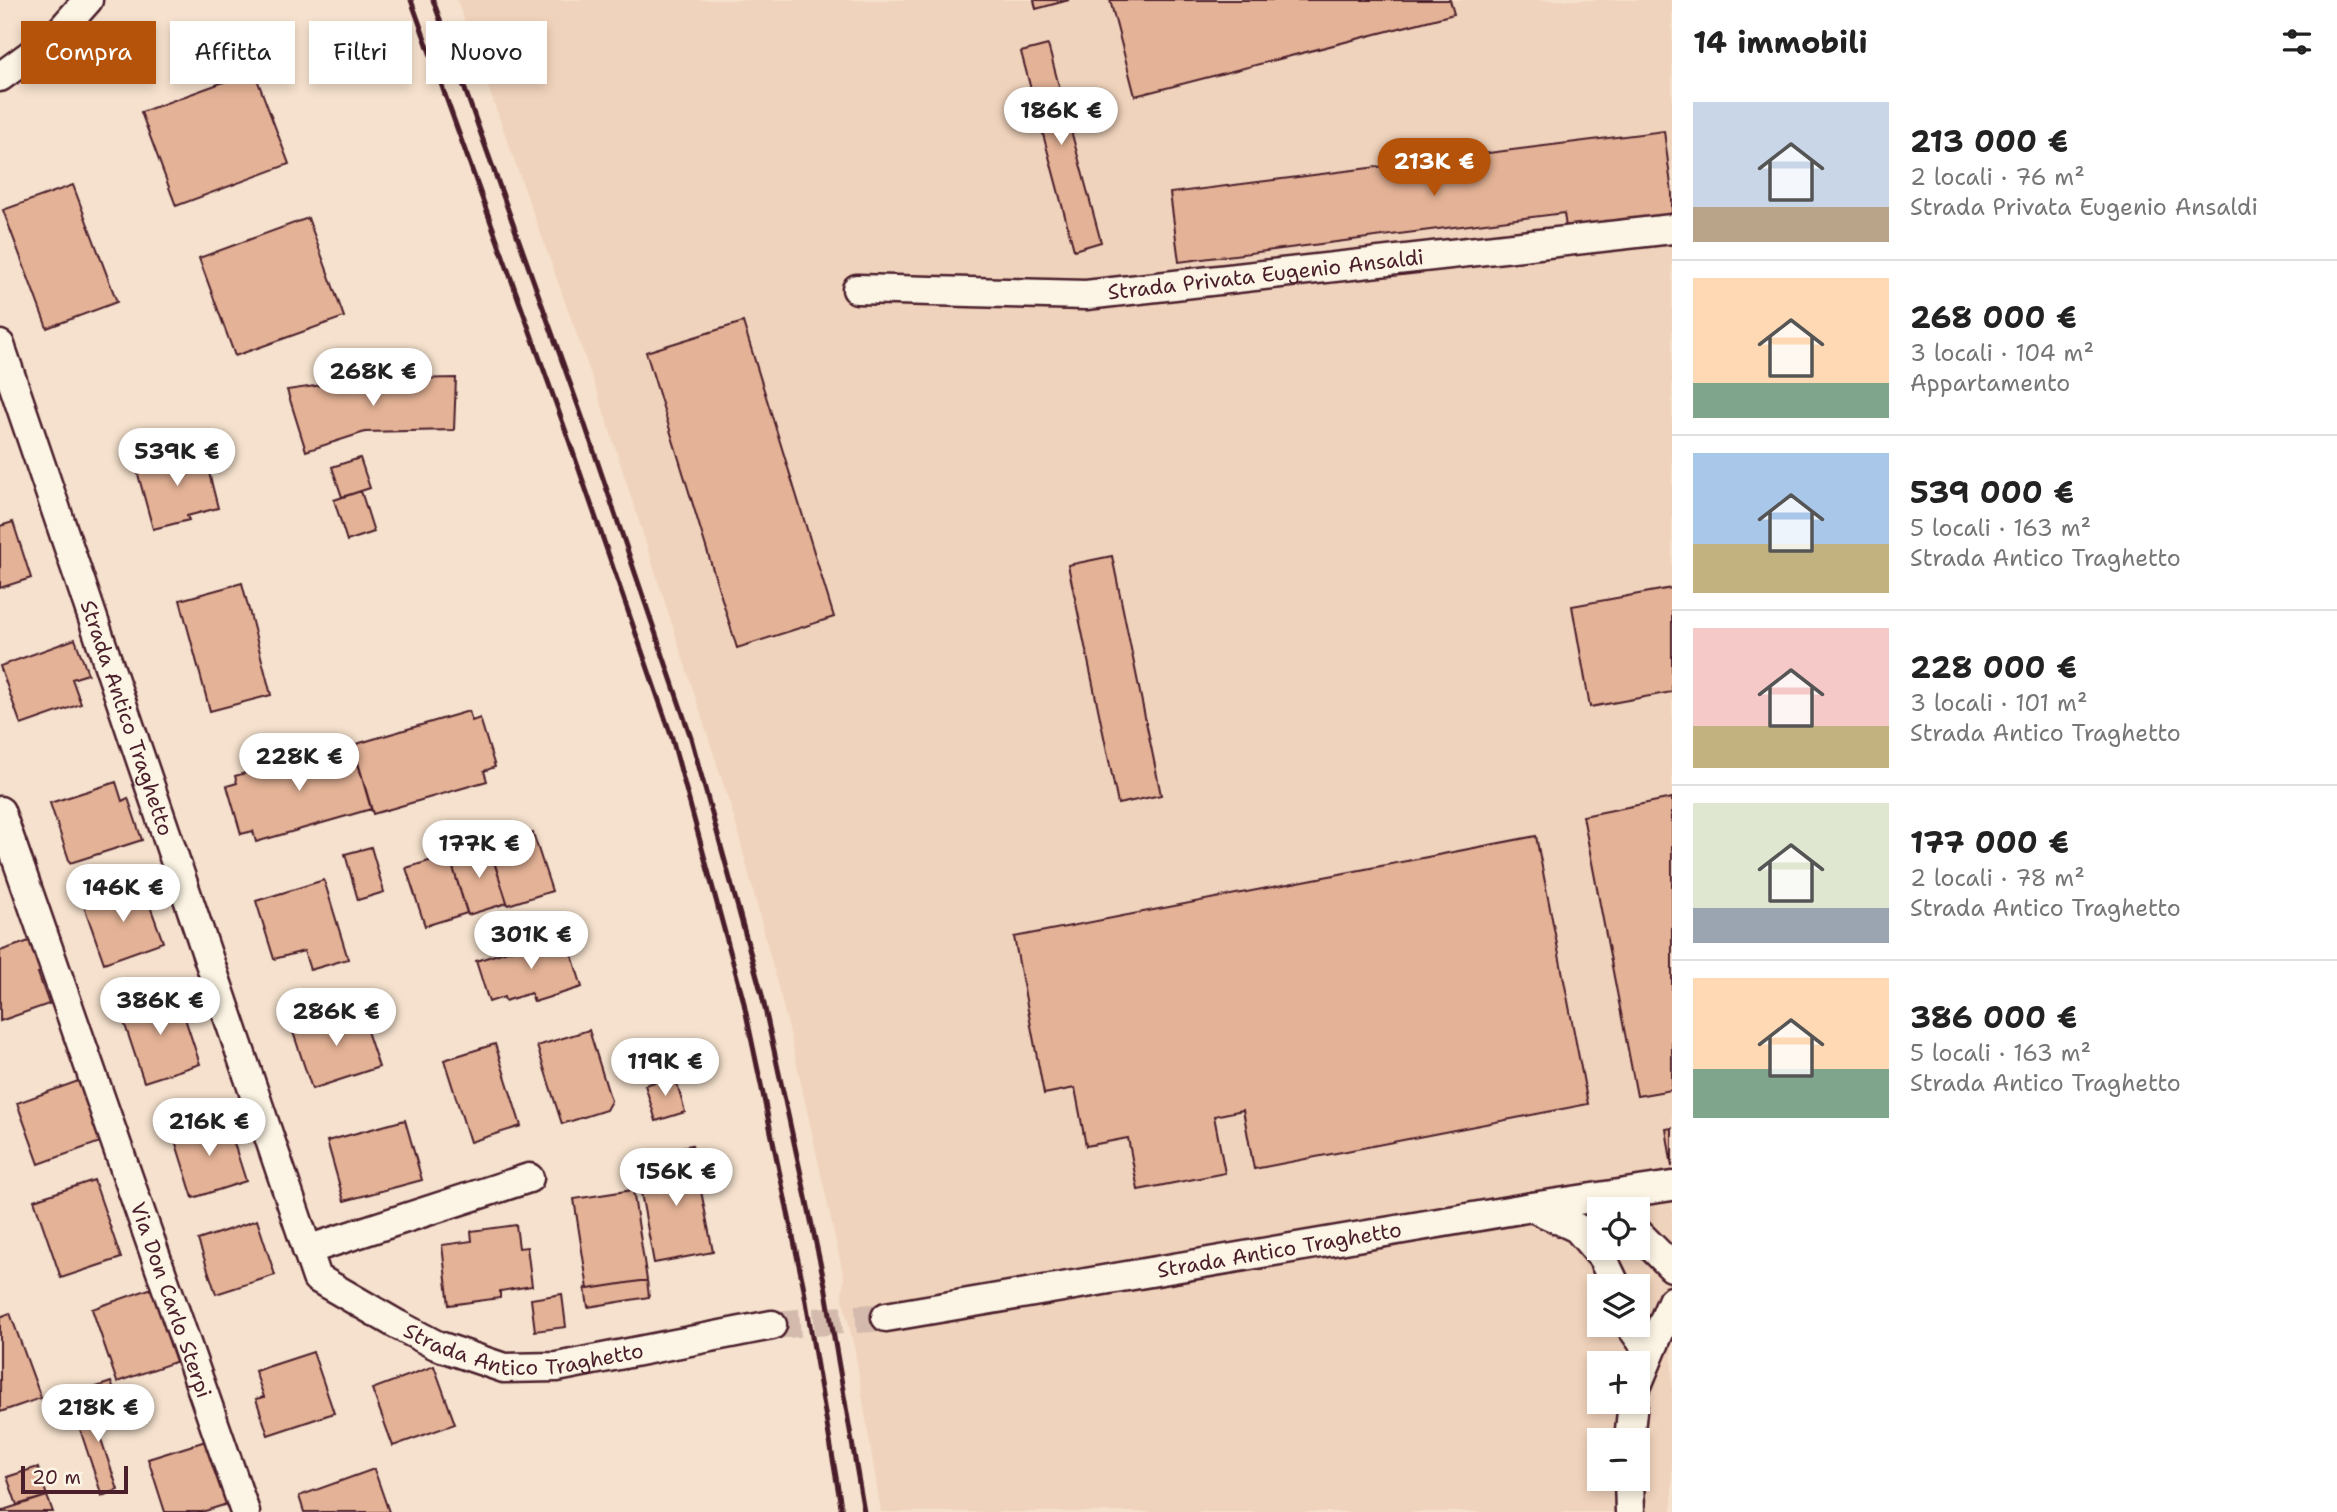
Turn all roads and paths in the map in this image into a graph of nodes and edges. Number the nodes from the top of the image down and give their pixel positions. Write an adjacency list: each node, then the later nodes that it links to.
1 (88, 0): 2 (street)
2 (0, 77)
3 (1672, 229): 4 (street, Strada Privata Eugenio Ansaldi)
4 (857, 289)
5 (0, 345): 12 (street, Strada Antico Traghetto)
6 (0, 811): 20 (street, Via Don Carlo Sterpi)
7 (528, 1178): 12 (street)
8 (1672, 1186): 9 (street, Strada Antico Traghetto)
9 (1532, 1207): 10 (street); 14 (street); 16 (street, Strada Antico Traghetto)
10 (1587, 1209)
11 (1650, 1245): 13 (street)
12 (307, 1250): 17 (street, Strada Antico Traghetto)
13 (1672, 1267)
14 (1610, 1274)
15 (1672, 1301): 18 (street)
16 (886, 1317)
17 (772, 1325)
18 (1650, 1353)
19 (1629, 1491): 21 (street)
20 (245, 1512)
21 (1630, 1512)

